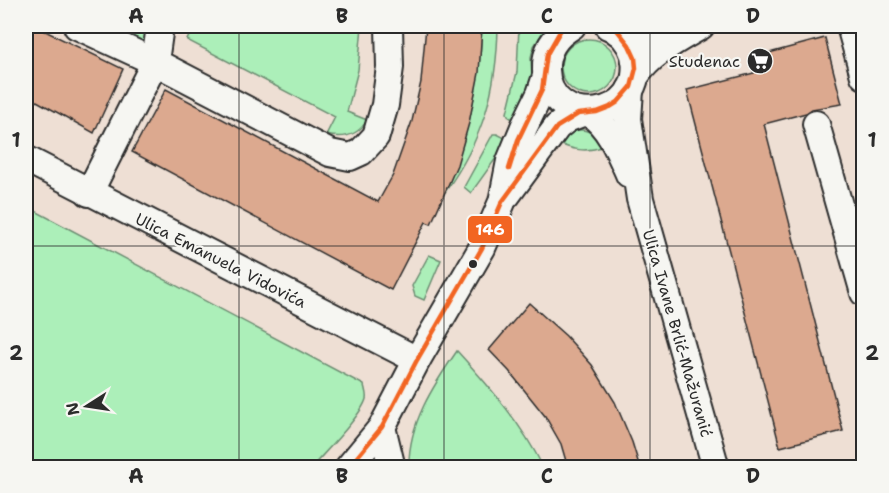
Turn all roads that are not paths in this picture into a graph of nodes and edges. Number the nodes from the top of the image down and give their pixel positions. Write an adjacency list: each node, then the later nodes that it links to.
1 (77, 26): 9 (street)
2 (160, 26): 9 (street)
3 (389, 26): 9 (street)
4 (696, 26): 8 (street)
5 (701, 26): 12 (street)
6 (850, 26): 11 (street)
7 (564, 28): 10 (street)
8 (613, 28): 12 (street, Ulica Ivane Brlić-Mažuranić)
9 (155, 62): 16 (street)
10 (546, 76): 13 (street); 18 (street)
11 (864, 76)
12 (632, 84): 13 (street); 17 (street, Ulica Ivane Brlić-Mažuranić)
13 (586, 112): 17 (street, Ulica Ivane Brlić-Mažuranić); 18 (street)
14 (816, 124): 19 (street)
15 (26, 159): 16 (street, Ulica Emanuela Vidovića)
16 (89, 193): 21 (street, Ulica Emanuela Vidovića)
17 (640, 199): 25 (street, Ulica Ivane Brlić-Mažuranić)
18 (502, 202): 21 (street)
19 (855, 223): 20 (street)
20 (864, 293)
21 (417, 360): 22 (street)
22 (382, 427): 23 (street); 24 (street)
23 (348, 468)
24 (392, 468)
25 (716, 468)

